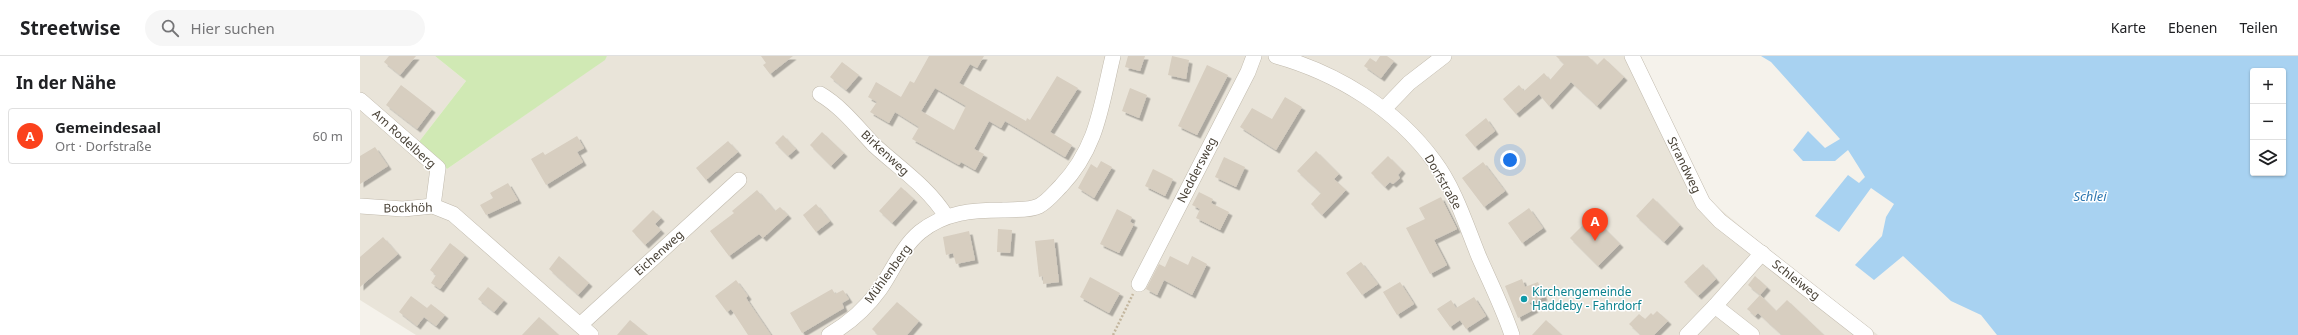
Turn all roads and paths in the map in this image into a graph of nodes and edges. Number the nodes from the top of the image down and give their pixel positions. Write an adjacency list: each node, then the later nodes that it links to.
1 (1113, 56): 12 (street, Mühlenberg)
2 (1254, 56): 15 (street, Neddersweg)
3 (1276, 56): 8 (street, Dorfstraße)
4 (1444, 56): 8 (street)
5 (1632, 56): 14 (street, Strandweg)
6 (820, 94): 12 (street, Birkenweg)
7 (360, 100): 11 (street, Am Rodelberg)
8 (1384, 109): 20 (street, Dorfstraße)
9 (739, 180): 17 (street, Eichenweg)
10 (360, 206): 11 (street, Bockhöh)
11 (433, 206): 13 (street, Bockhöh)
12 (946, 216): 18 (street, Mühlenberg)
13 (490, 245): 17 (street, Eichenweg)
14 (1762, 253): 16 (street, Schleiweg); 23 (street, Schleiweg)
15 (1139, 284): 19 (path)
16 (1715, 306): 21 (street, Schleiweg); 22 (street)
17 (585, 330)
18 (829, 335)
19 (1112, 335)
20 (1512, 335)
21 (1687, 335)
22 (1752, 335)
23 (1866, 335)

